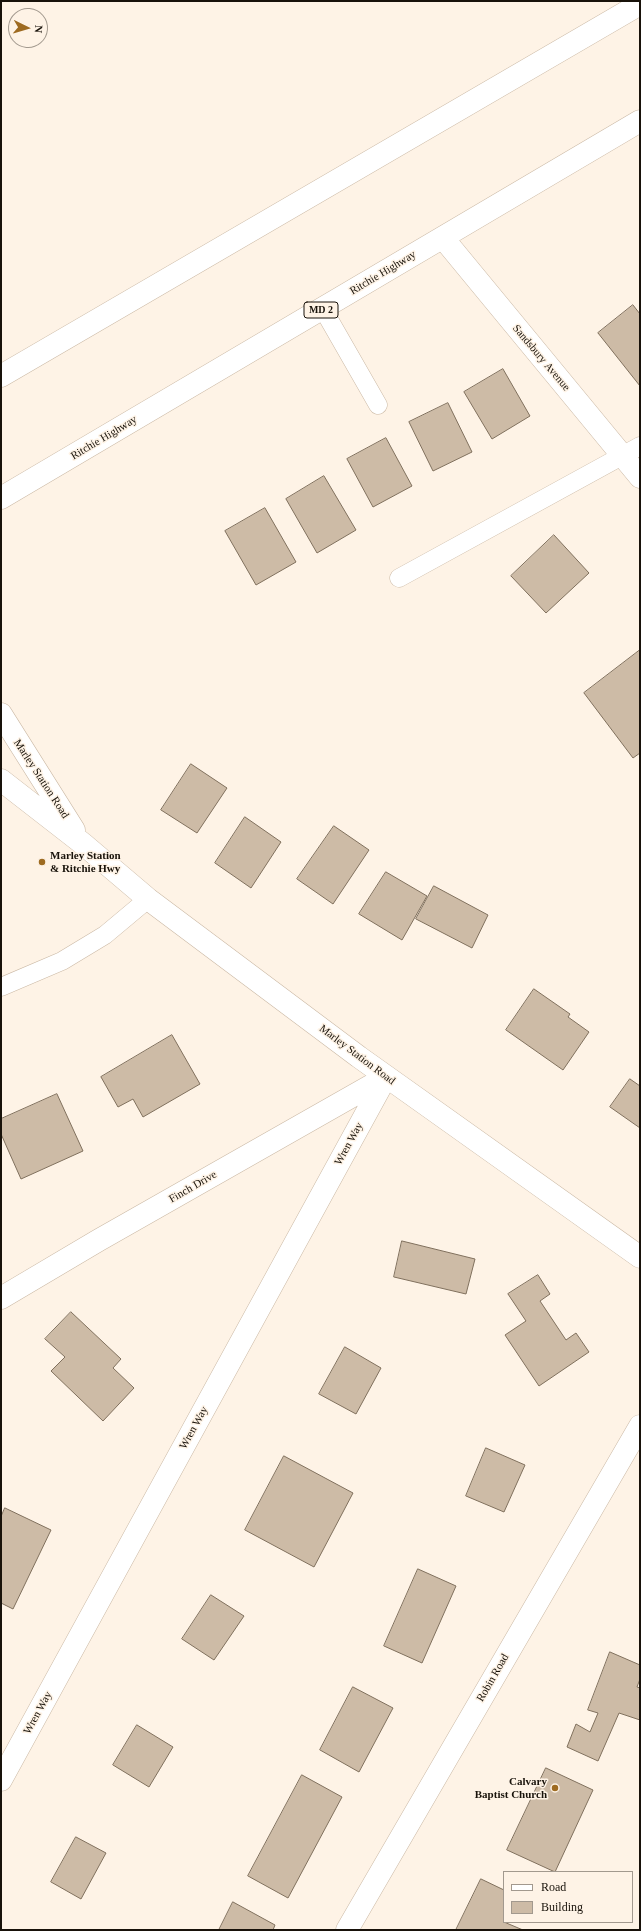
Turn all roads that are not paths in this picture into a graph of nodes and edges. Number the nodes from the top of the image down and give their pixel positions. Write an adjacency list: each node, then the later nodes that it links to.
1 (640, 4): 5 (main road)
2 (640, 121): 3 (main road, Ritchie Highway / MD 2)
3 (443, 238): 4 (main road, Ritchie Highway / MD 2); 7 (main road, Sandsbury Avenue)
4 (323, 308): 6 (lane); 9 (main road, Ritchie Highway / MD 2)
5 (1, 376)
6 (378, 405)
7 (631, 451): 8 (main road, Sandsbury Avenue); 10 (lane)
8 (640, 478)
9 (1, 498)
10 (399, 578)
11 (1, 714): 13 (main road, Marley Station Road)
12 (1, 780): 13 (main road, Marley Station Road)
13 (82, 843): 14 (main road, Marley Station Road)
14 (148, 899): 15 (lane); 16 (main road, Marley Station Road)
15 (1, 987)
16 (386, 1077): 17 (main road, Marley Station Road); 18 (main road, Finch Drive); 20 (main road, Wren Way)
17 (640, 1257)
18 (1, 1298)
19 (640, 1426): 21 (main road, Robin Road)
20 (1, 1780)
21 (347, 1930)

